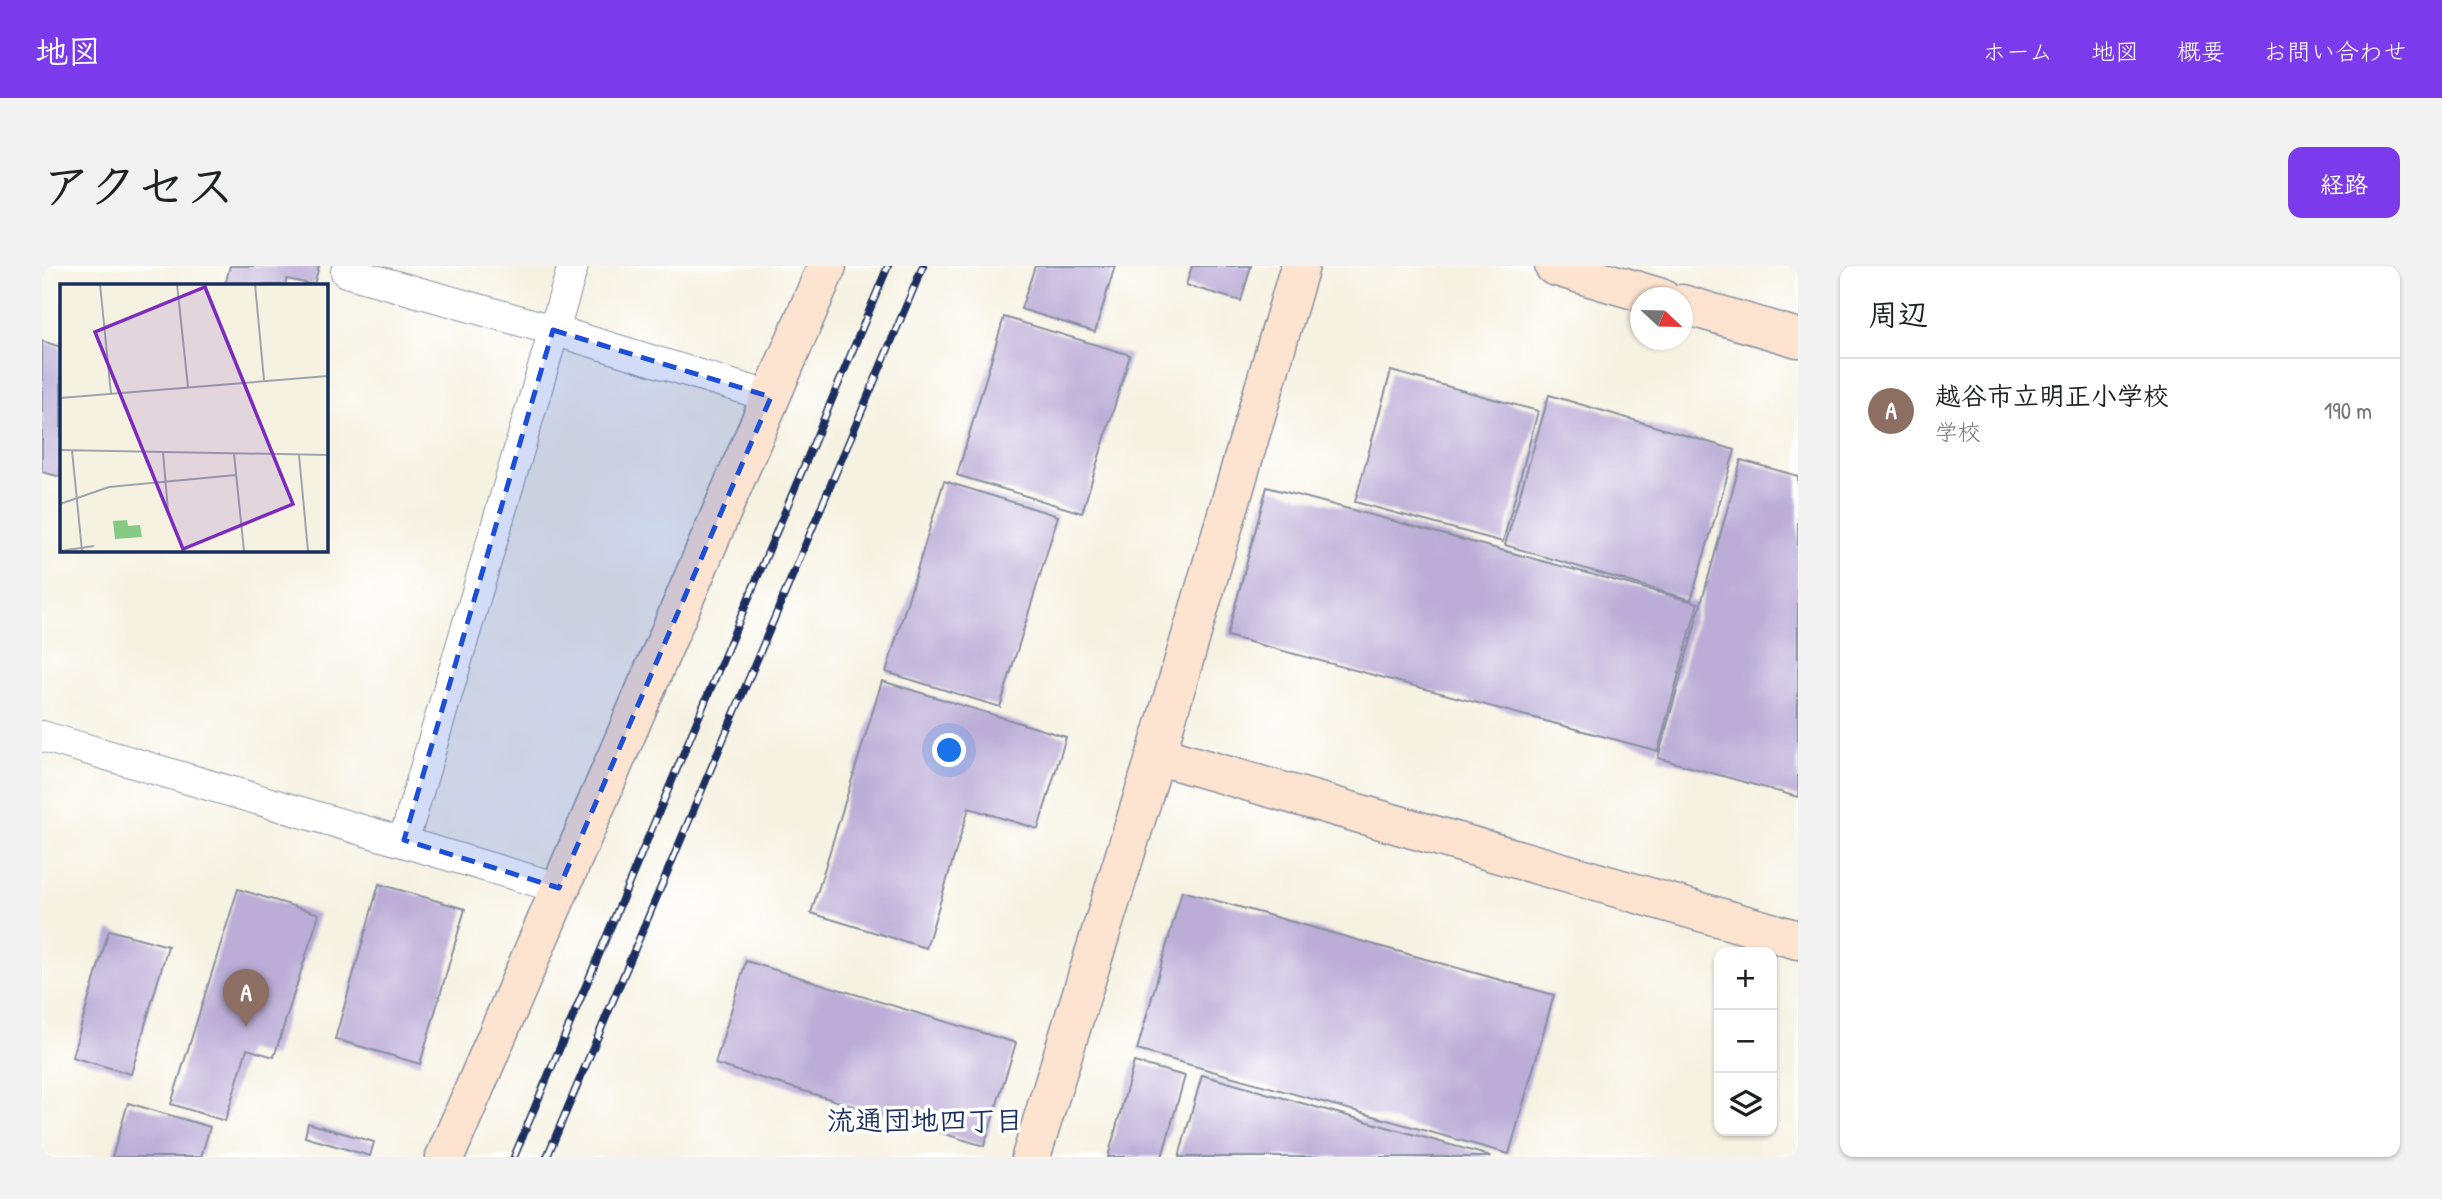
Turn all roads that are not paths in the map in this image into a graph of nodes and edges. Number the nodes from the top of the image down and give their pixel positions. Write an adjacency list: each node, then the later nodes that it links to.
1 (573, 266): 8 (street)
2 (827, 266): 10 (street)
3 (1300, 266): 12 (street)
4 (1553, 266): 6 (street)
5 (346, 272): 8 (street)
6 (1630, 289)
7 (1693, 307): 9 (street)
8 (553, 330): 10 (street); 13 (street)
9 (1798, 338)
10 (771, 397): 14 (street)
11 (42, 736): 13 (street)
12 (1156, 755): 15 (street); 17 (street)
13 (404, 840): 14 (street)
14 (559, 888): 16 (street)
15 (1798, 940)
16 (445, 1157)
17 (1031, 1157)

